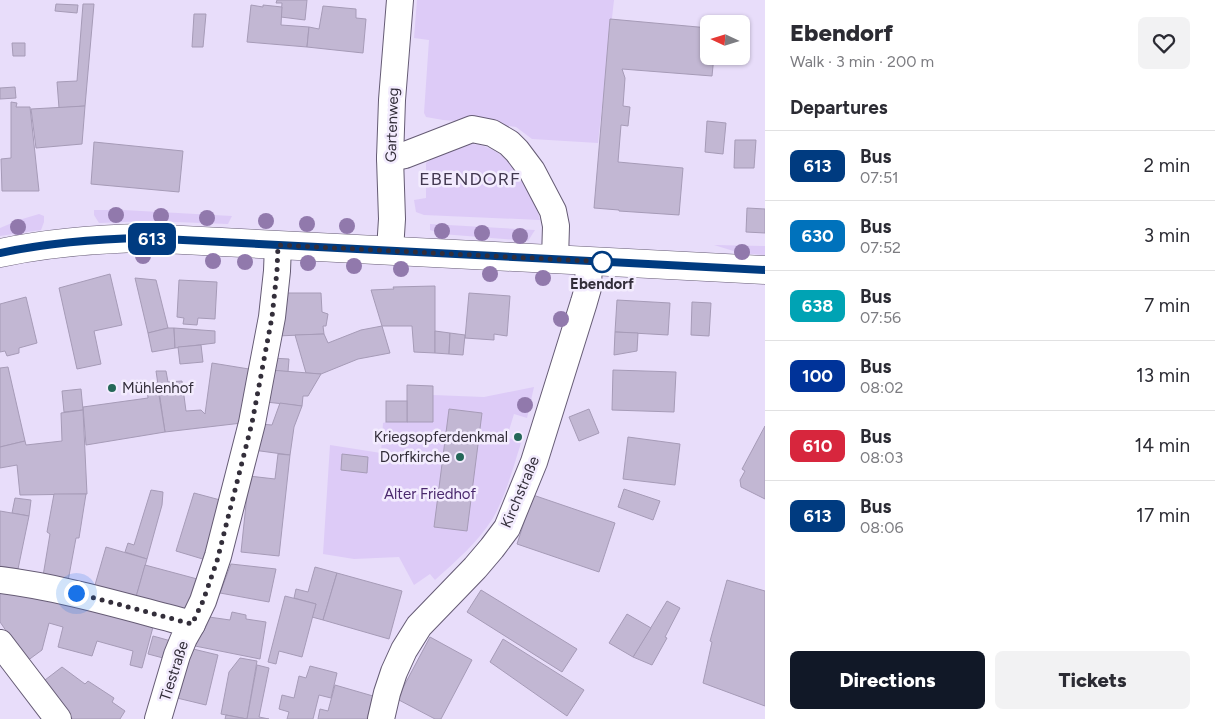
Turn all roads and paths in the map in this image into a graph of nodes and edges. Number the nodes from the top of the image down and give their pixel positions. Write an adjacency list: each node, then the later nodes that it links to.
1 (400, 0): 2 (street, Gartenweg)
2 (390, 158): 4 (street, Gartenweg); 6 (street)
3 (278, 245): 4 (main road); 5 (main road); 10 (street, Tiestraße)
4 (390, 250): 6 (main road)
5 (0, 253)
6 (555, 259): 7 (main road)
7 (589, 261): 8 (main road); 14 (street, Kirchstraße)
8 (765, 270)
9 (0, 580): 10 (street, Tiestraße)
10 (192, 624): 13 (street, Tiestraße)
11 (0, 643): 12 (street)
12 (58, 719)
13 (158, 719)
14 (381, 719)

